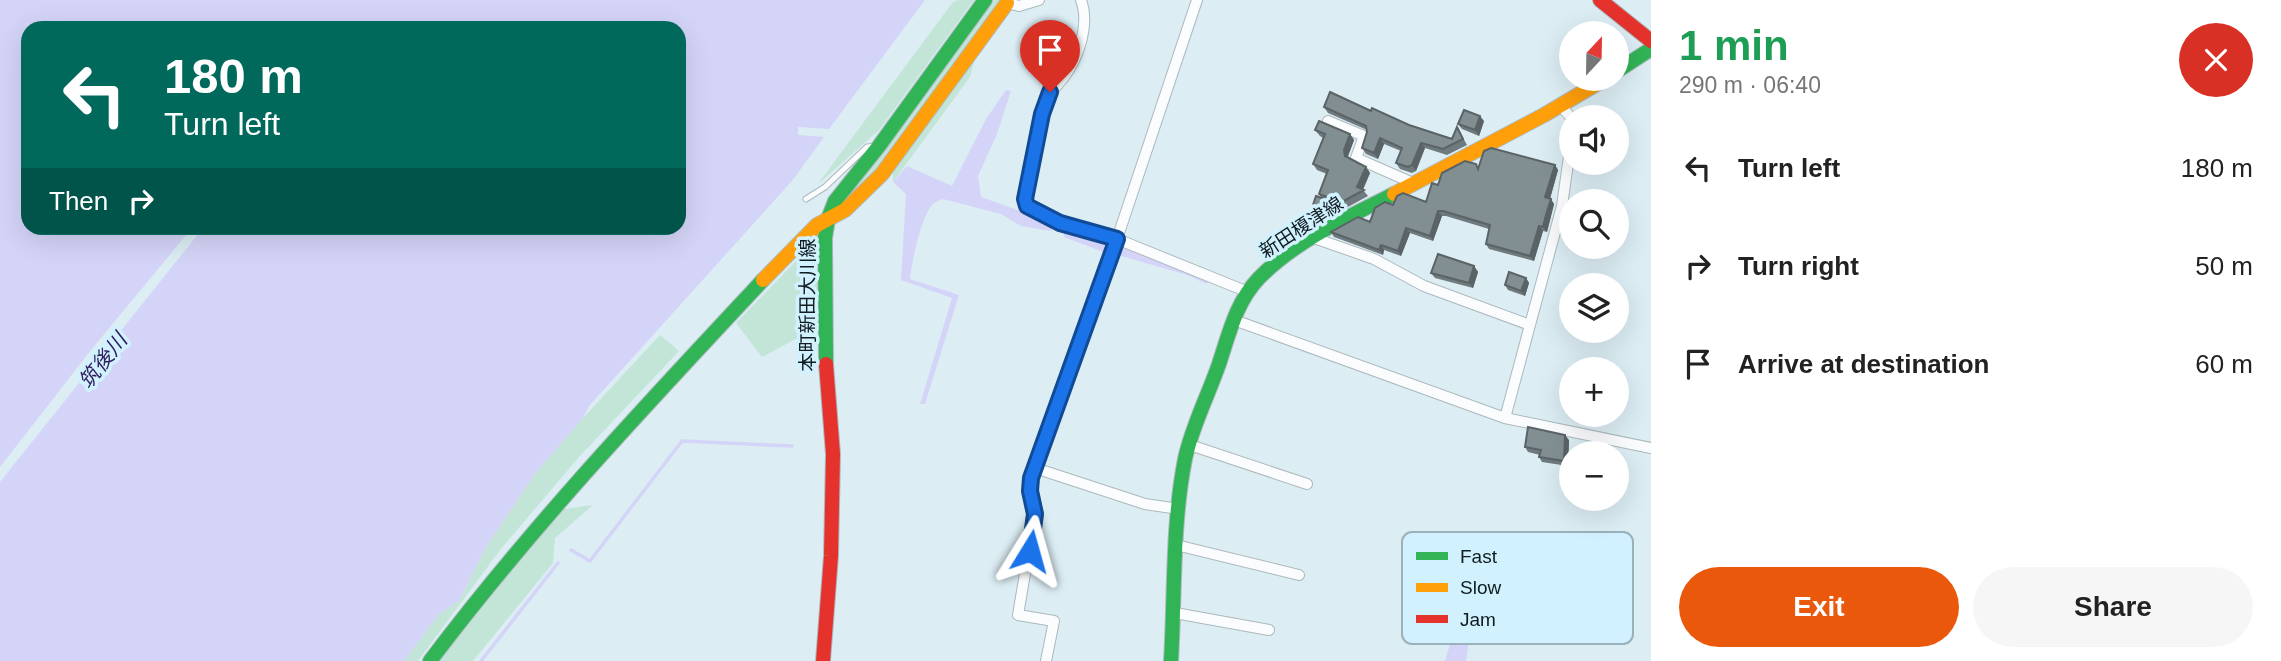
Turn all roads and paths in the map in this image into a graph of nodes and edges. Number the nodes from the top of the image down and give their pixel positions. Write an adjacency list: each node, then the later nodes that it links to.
1 (985, 0): 14 (main road, 本町新田大川線)
2 (1039, 0): 6 (street)
3 (1081, 0): 20 (street)
4 (1197, 0): 20 (street)
5 (1600, 0): 7 (main road)
6 (1008, 2): 18 (main road)
7 (1651, 41)
8 (1651, 49): 9 (main road)
9 (1629, 63)
10 (1587, 91): 11 (main road, 新田榎津線)
11 (1565, 105)
12 (1559, 109): 16 (main road, 新田榎津線)
13 (1328, 121): 16 (street)
14 (879, 146): 17 (lane); 18 (main road, 本町新田大川線)
15 (1566, 175): 23 (street)
16 (1413, 183): 19 (main road, 新田榎津線)
17 (807, 199)
18 (828, 219): 34 (main road); 35 (main road, 本町新田大川線)
19 (1314, 238): 21 (main road, 新田榎津線); 23 (street)
20 (1117, 239): 21 (street); 27 (street)
21 (1248, 292): 22 (main road, 新田榎津線)
22 (1234, 320): 24 (street); 25 (main road, 新田榎津線)
23 (1530, 325): 24 (street)
24 (1505, 418): 26 (street)
25 (1189, 445): 28 (street); 29 (main road, 新田榎津線)
26 (1651, 448)
27 (1035, 468): 29 (street); 36 (street)
28 (1307, 484)
29 (1179, 509): 30 (main road, 新田榎津線)
30 (1176, 545): 31 (street); 32 (main road, 新田榎津線)
31 (1299, 575)
32 (1175, 613): 33 (street); 37 (main road, 新田榎津線)
33 (1269, 630)
34 (430, 661)
35 (823, 661)
36 (1046, 661)
37 (1171, 661)

